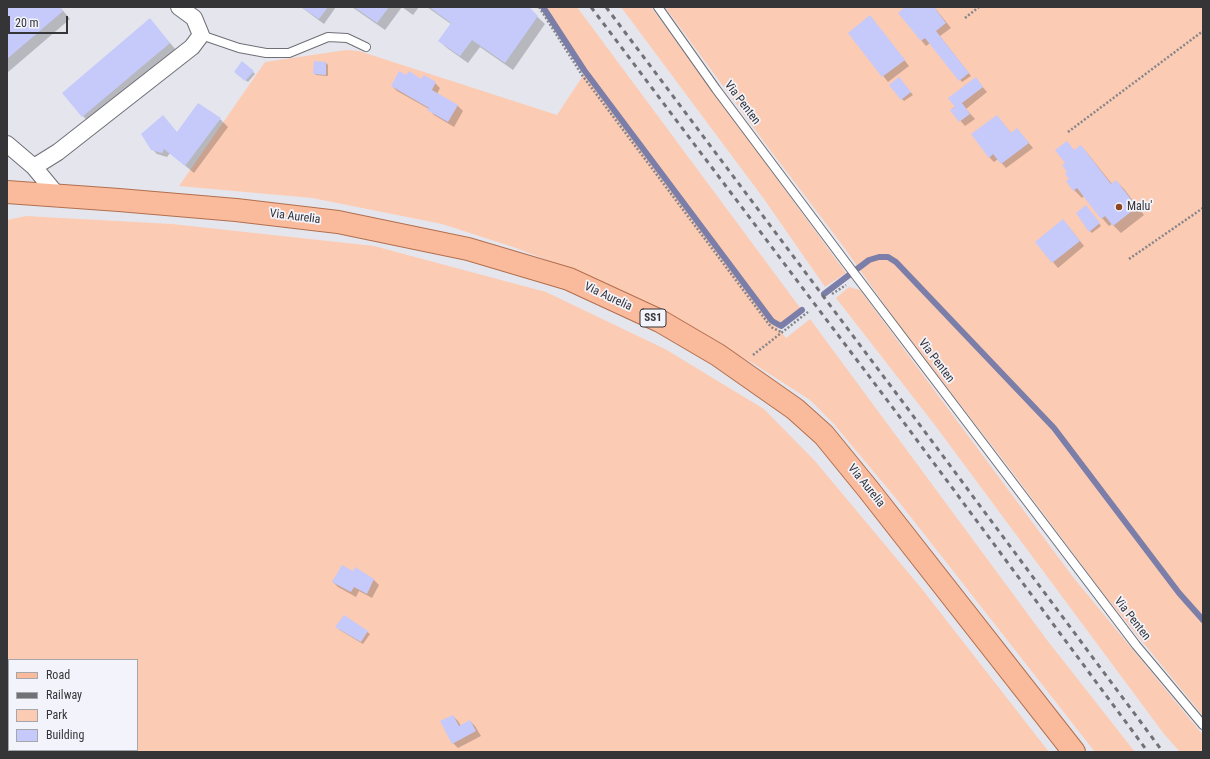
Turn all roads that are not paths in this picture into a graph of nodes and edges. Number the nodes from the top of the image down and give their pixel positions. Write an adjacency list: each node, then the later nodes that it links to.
1 (179, 7): 3 (street)
2 (658, 7): 9 (lane, Via Penten)
3 (201, 35): 4 (lane); 6 (street)
4 (366, 47)
5 (7, 144): 6 (street)
6 (34, 168): 8 (street)
7 (7, 192): 8 (main road, Via Aurelia / SS1)
8 (58, 196): 10 (main road, Via Aurelia / SS1)
9 (1203, 725)
10 (1074, 752)

